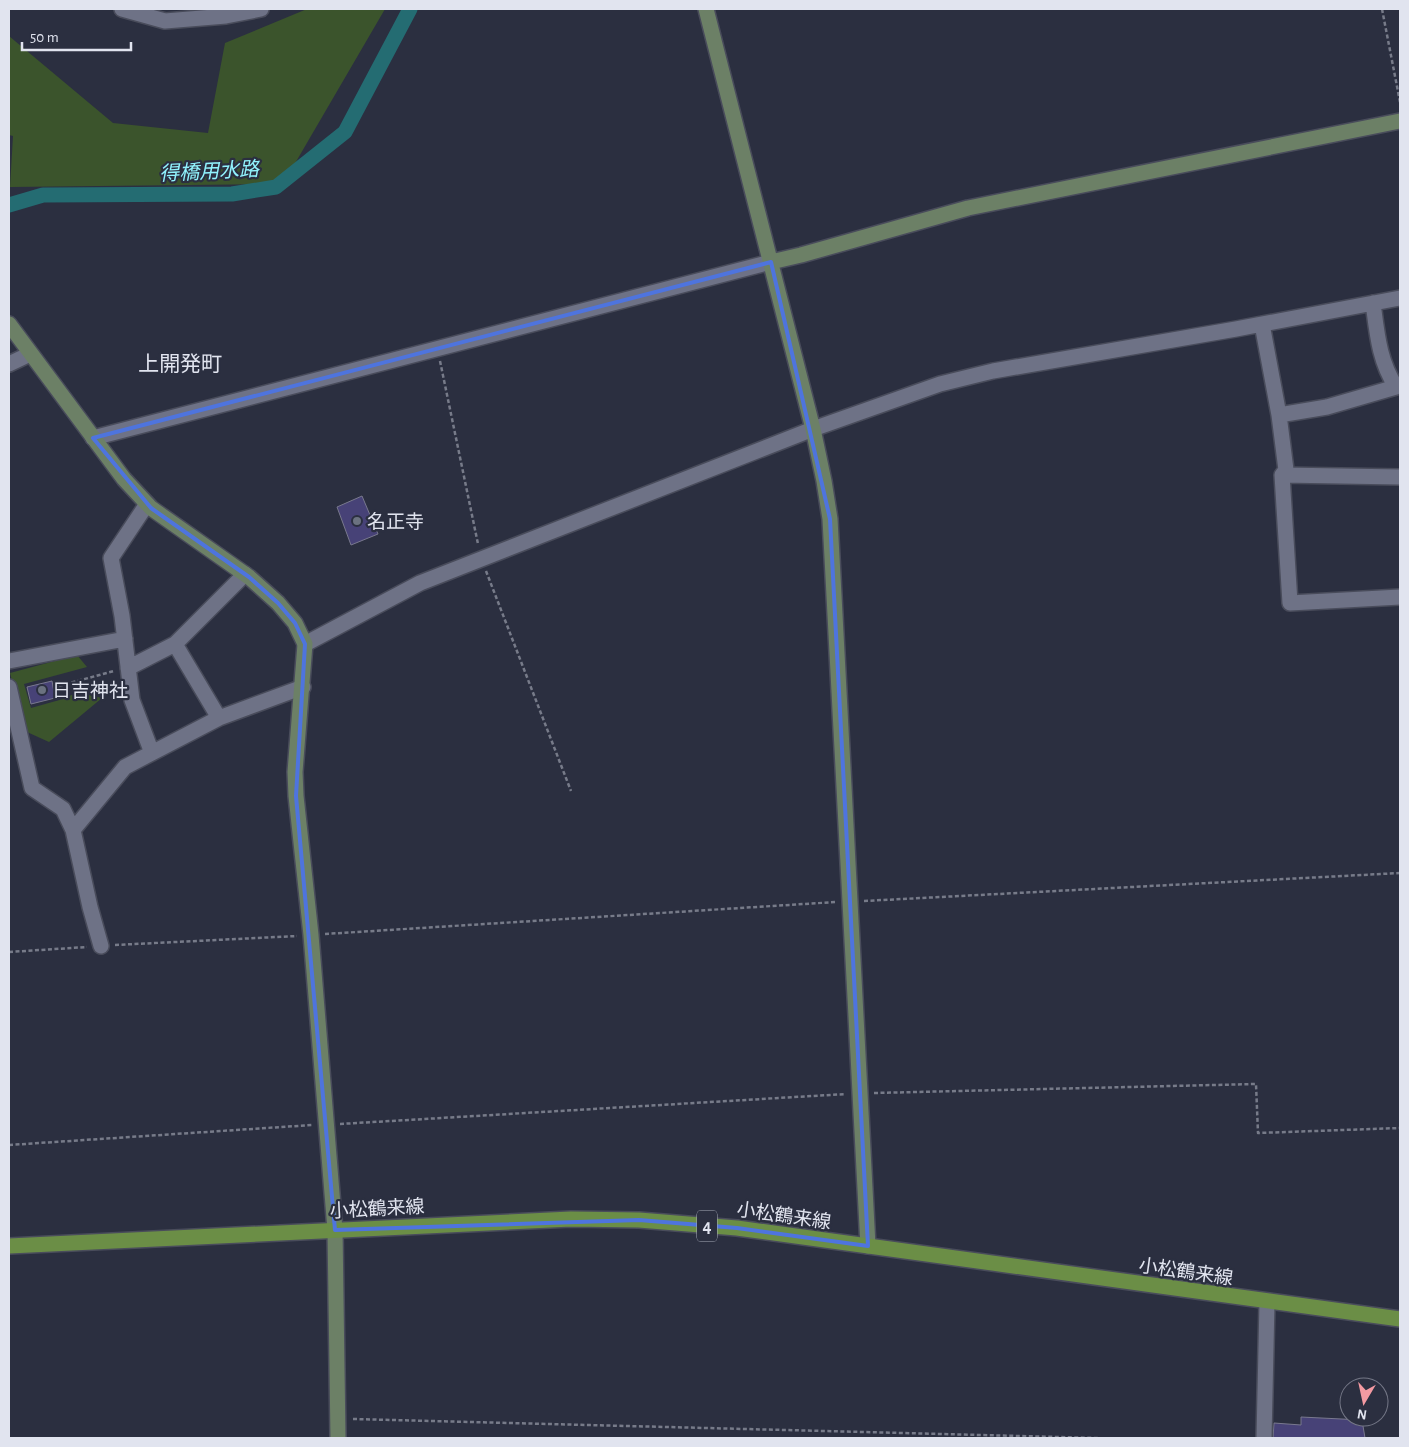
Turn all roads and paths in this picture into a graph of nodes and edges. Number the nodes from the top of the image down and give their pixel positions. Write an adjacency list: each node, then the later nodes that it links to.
1 (122, 9): 2 (street)
2 (261, 9)
3 (1382, 9): 5 (path)
4 (707, 12): 7 (street)
5 (1400, 102)
6 (1400, 120): 7 (street)
7 (771, 262): 12 (street); 16 (street)
8 (1400, 298): 9 (street)
9 (1373, 303): 11 (street); 15 (street)
10 (9, 324): 13 (street)
11 (1262, 324): 15 (street); 16 (street)
12 (437, 348): 17 (street); 21 (path)
13 (30, 354): 14 (street); 17 (street)
14 (9, 364)
15 (1279, 415): 18 (street)
16 (813, 429): 21 (street); 37 (street)
17 (93, 438): 20 (street)
18 (1282, 476): 19 (street); 23 (street)
19 (1400, 477)
20 (147, 504): 22 (street); 24 (street)
21 (482, 560): 26 (street); 34 (path)
22 (245, 574): 25 (street); 26 (street)
23 (1400, 597)
24 (124, 639): 27 (street); 28 (street)
25 (175, 644): 28 (street); 32 (street)
26 (306, 644): 31 (street)
27 (9, 661)
28 (128, 668): 29 (path); 33 (street)
29 (59, 686)
30 (9, 687): 35 (street)
31 (303, 687): 32 (street); 38 (street)
32 (219, 718): 33 (street)
33 (152, 753): 35 (street)
34 (571, 791)
35 (73, 830): 39 (street)
36 (1400, 873): 37 (path)
37 (850, 901): 38 (path); 41 (street)
38 (311, 935): 39 (path); 42 (street)
39 (101, 946): 40 (path)
40 (9, 952)
41 (861, 1093): 42 (path); 43 (path); 47 (street)
42 (327, 1124): 44 (path); 45 (street)
43 (1400, 1128)
44 (9, 1145)
45 (335, 1230): 46 (main road, 小松鶴来線 / 4); 47 (main road, 小松鶴来線 / 4); 50 (street)
46 (9, 1246)
47 (868, 1246): 48 (main road, 小松鶴来線 / 4)
48 (1267, 1302): 49 (main road, 小松鶴来線 / 4); 53 (street)
49 (1400, 1320)
50 (338, 1418): 51 (street); 52 (path)
51 (338, 1438)
52 (1098, 1438)
53 (1264, 1438)

